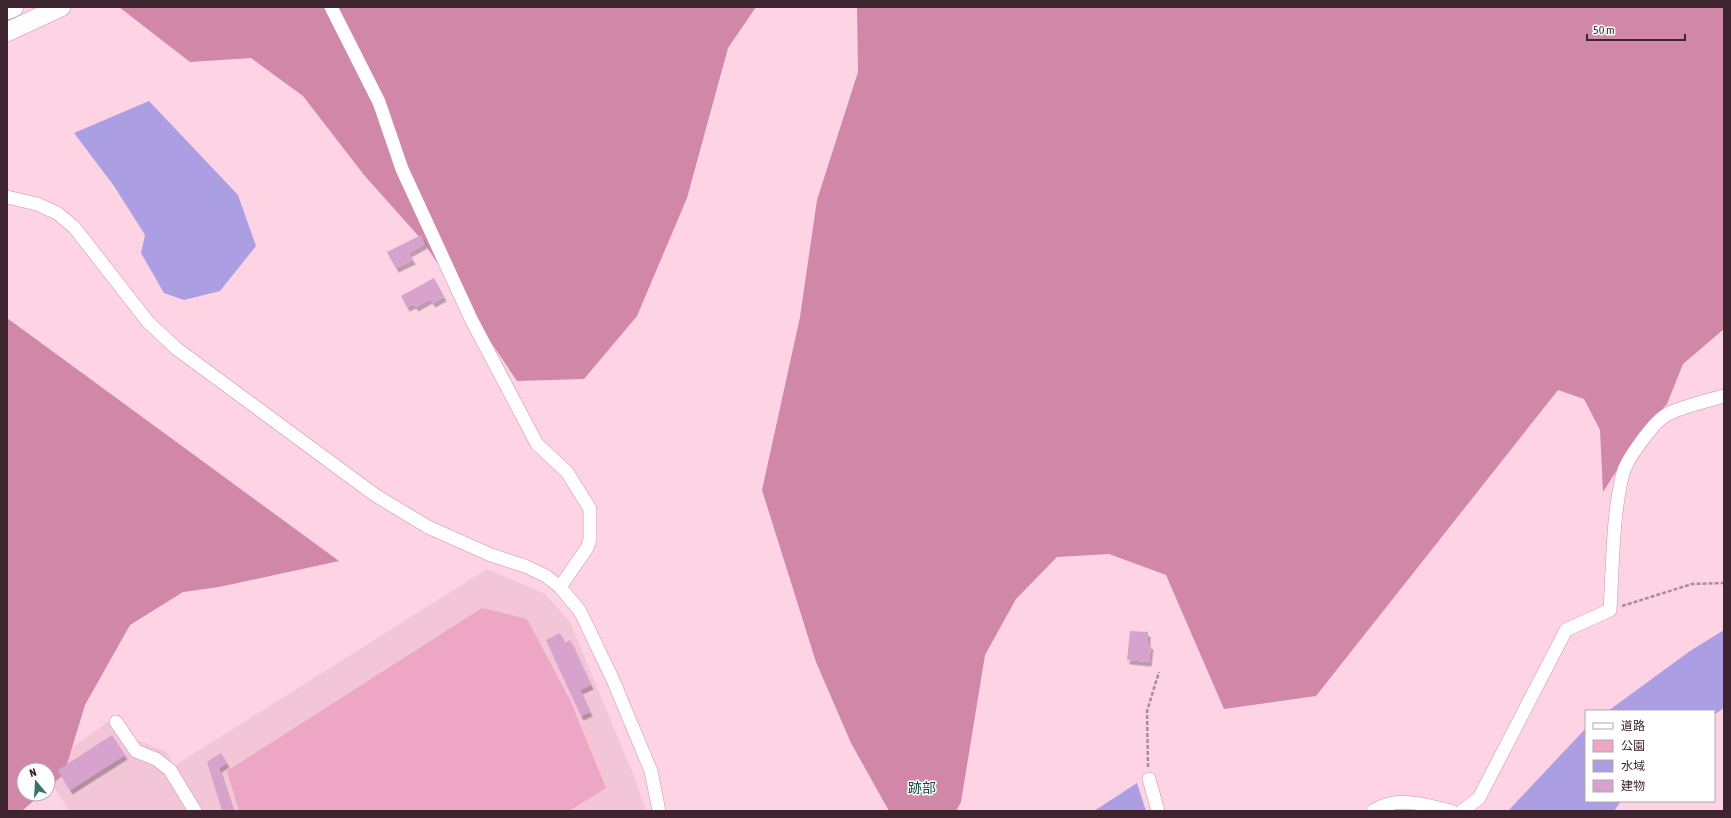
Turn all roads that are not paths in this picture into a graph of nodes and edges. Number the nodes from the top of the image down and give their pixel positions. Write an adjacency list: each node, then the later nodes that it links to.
1 (14, 7): 4 (highway)
2 (60, 7): 5 (highway)
3 (331, 7): 8 (street)
4 (7, 10)
5 (7, 32)
6 (7, 197): 8 (street)
7 (1724, 396): 16 (street)
8 (560, 587): 12 (street)
9 (116, 722): 11 (street)
10 (1149, 779): 13 (street)
11 (195, 811)
12 (659, 811)
13 (1158, 811)
14 (1373, 811): 15 (street)
15 (1451, 811)
16 (1462, 811)

